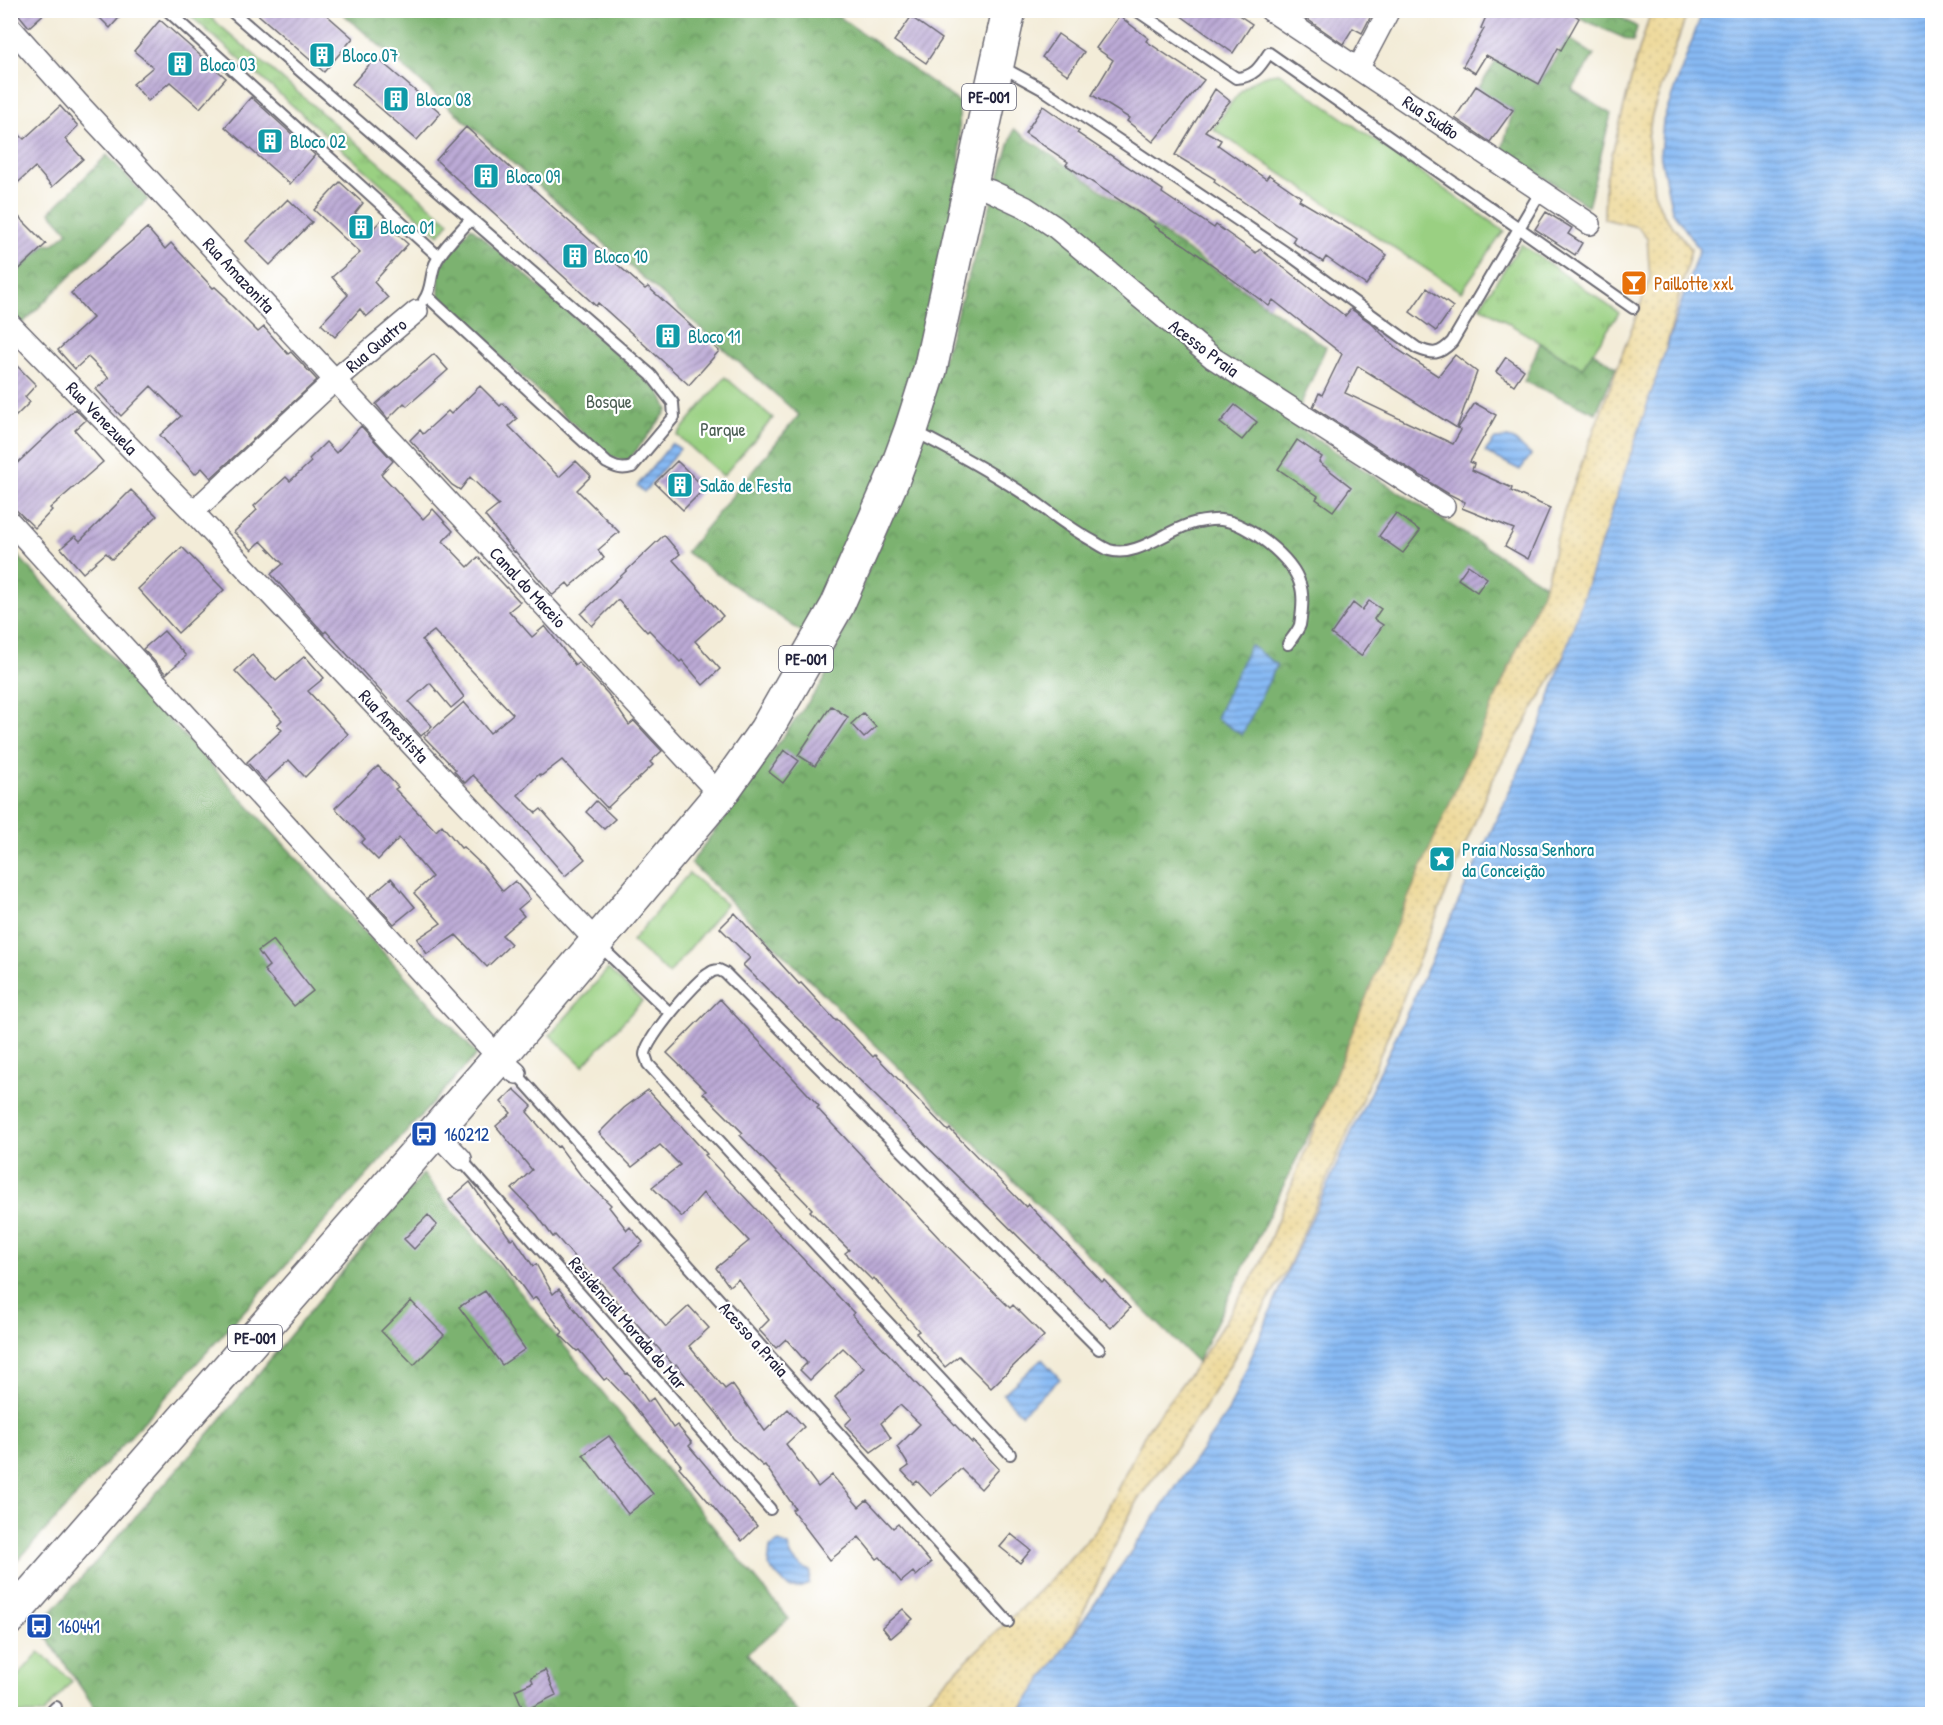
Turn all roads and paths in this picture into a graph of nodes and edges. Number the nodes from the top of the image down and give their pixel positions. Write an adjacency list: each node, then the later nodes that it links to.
1 (167, 10): 15 (lane)
2 (231, 10): 12 (lane)
3 (1009, 10): 8 (main road, PE-001)
4 (1136, 10): 14 (lane)
5 (1270, 10): 9 (street, Rua Sudão)
6 (1389, 10): 9 (street)
7 (10, 27): 19 (street, Rua Amazonita)
8 (997, 64): 10 (main road, PE-001); 14 (lane)
9 (1358, 69): 11 (street, Rua Sudão)
10 (969, 184): 20 (main road, PE-001); 21 (street, Acesso Praia)
11 (1541, 191): 13 (street, Rua Sudão); 14 (lane)
12 (471, 219): 15 (lane); 16 (lane)
13 (1590, 224)
14 (1519, 229): 17 (lane)
15 (439, 257): 16 (lane)
16 (422, 303): 19 (street, Rua Quatro)
17 (1633, 308)
18 (10, 324): 22 (street, Rua Venezuela)
19 (336, 379): 22 (street); 25 (street, Canal do Maceio)
20 (911, 430): 24 (lane); 25 (main road, PE-001)
21 (1444, 506)
22 (193, 512): 26 (street, Rua Amestista)
23 (10, 522): 28 (street)
24 (1288, 644)
25 (720, 795): 26 (main road, PE-001)
26 (596, 941): 27 (lane); 28 (main road, PE-001)
27 (670, 1013): 31 (lane); 32 (lane)
28 (508, 1066): 29 (main road, PE-001); 35 (lane, Acesso a Praia)
29 (436, 1133): 30 (street); 34 (main road, PE-001)
30 (461, 1159): 33 (lane, Residencial Morada do Mar)
31 (1099, 1349)
32 (1010, 1454)
33 (770, 1509)
34 (11, 1618)
35 (1008, 1622)

